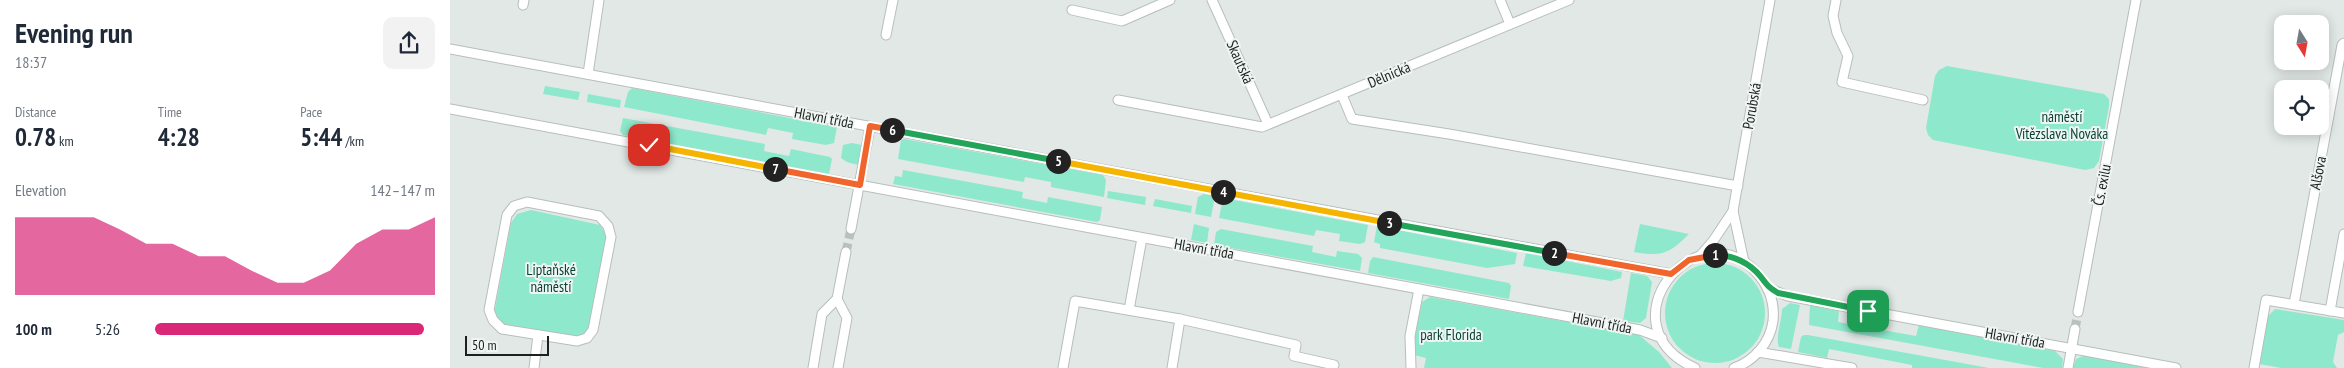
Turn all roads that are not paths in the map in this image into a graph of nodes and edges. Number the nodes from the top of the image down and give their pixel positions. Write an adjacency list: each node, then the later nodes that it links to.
1 (599, 0): 15 (street)
2 (892, 0): 12 (street)
3 (1170, 0): 10 (street)
4 (1212, 0): 20 (street, Skautská)
5 (1500, 0): 11 (street)
6 (1569, 0): 11 (street, Dělnická)
7 (1770, 0): 23 (street, Porubská)
8 (1836, 0): 18 (street)
9 (2136, 0): 38 (street, Čs. exilu)
10 (1072, 10)
11 (1510, 24): 16 (street, Dělnická)
12 (886, 35)
13 (2344, 44): 35 (street, Alšova)
14 (450, 48): 15 (street, Hlavní třída)
15 (588, 74): 21 (street, Hlavní třída)
16 (1342, 95): 20 (street, Dělnická); 23 (street)
17 (1118, 100): 20 (street)
18 (1923, 100)
19 (450, 109): 22 (street, Hlavní třída)
20 (1268, 124)
21 (870, 126): 22 (street); 31 (street, Hlavní třída)
22 (860, 185): 25 (street); 27 (street, Hlavní třída)
23 (1738, 186): 24 (street, Porubská)
24 (1733, 211): 29 (street, Porubská); 30 (street, Porubská)
25 (851, 229)
26 (2344, 234): 37 (street)
27 (1142, 238): 33 (street, Hlavní třída); 36 (street)
28 (846, 252): 34 (street)
29 (1700, 256): 30 (street); 31 (street)
30 (1744, 262): 32 (street)
31 (1671, 274): 43 (street)
32 (1768, 288): 44 (street, Hlavní třída); 45 (street)
33 (1419, 289): 43 (street, Hlavní třída); 53 (street)
34 (837, 299): 49 (street); 50 (street)
35 (2294, 304): 37 (street); 59 (street)
36 (1129, 310): 40 (street); 51 (street)
37 (2330, 311): 39 (street)
38 (2078, 312)
39 (2344, 313)
40 (1180, 319): 46 (street); 52 (street)
41 (2075, 329): 44 (street)
42 (538, 335): 42 (street); 48 (street)
43 (1662, 338): 47 (street)
44 (2071, 349): 57 (street); 58 (street, Hlavní třída)
45 (1758, 352): 55 (street); 56 (street)
46 (1334, 365)
47 (1685, 366): 54 (street)
48 (534, 368)
49 (813, 368)
50 (838, 368)
51 (1063, 368)
52 (1172, 368)
53 (1411, 368)
54 (1695, 368)
55 (1734, 368)
56 (1852, 368)
57 (2068, 368)
58 (2176, 368)
59 (2254, 368)

